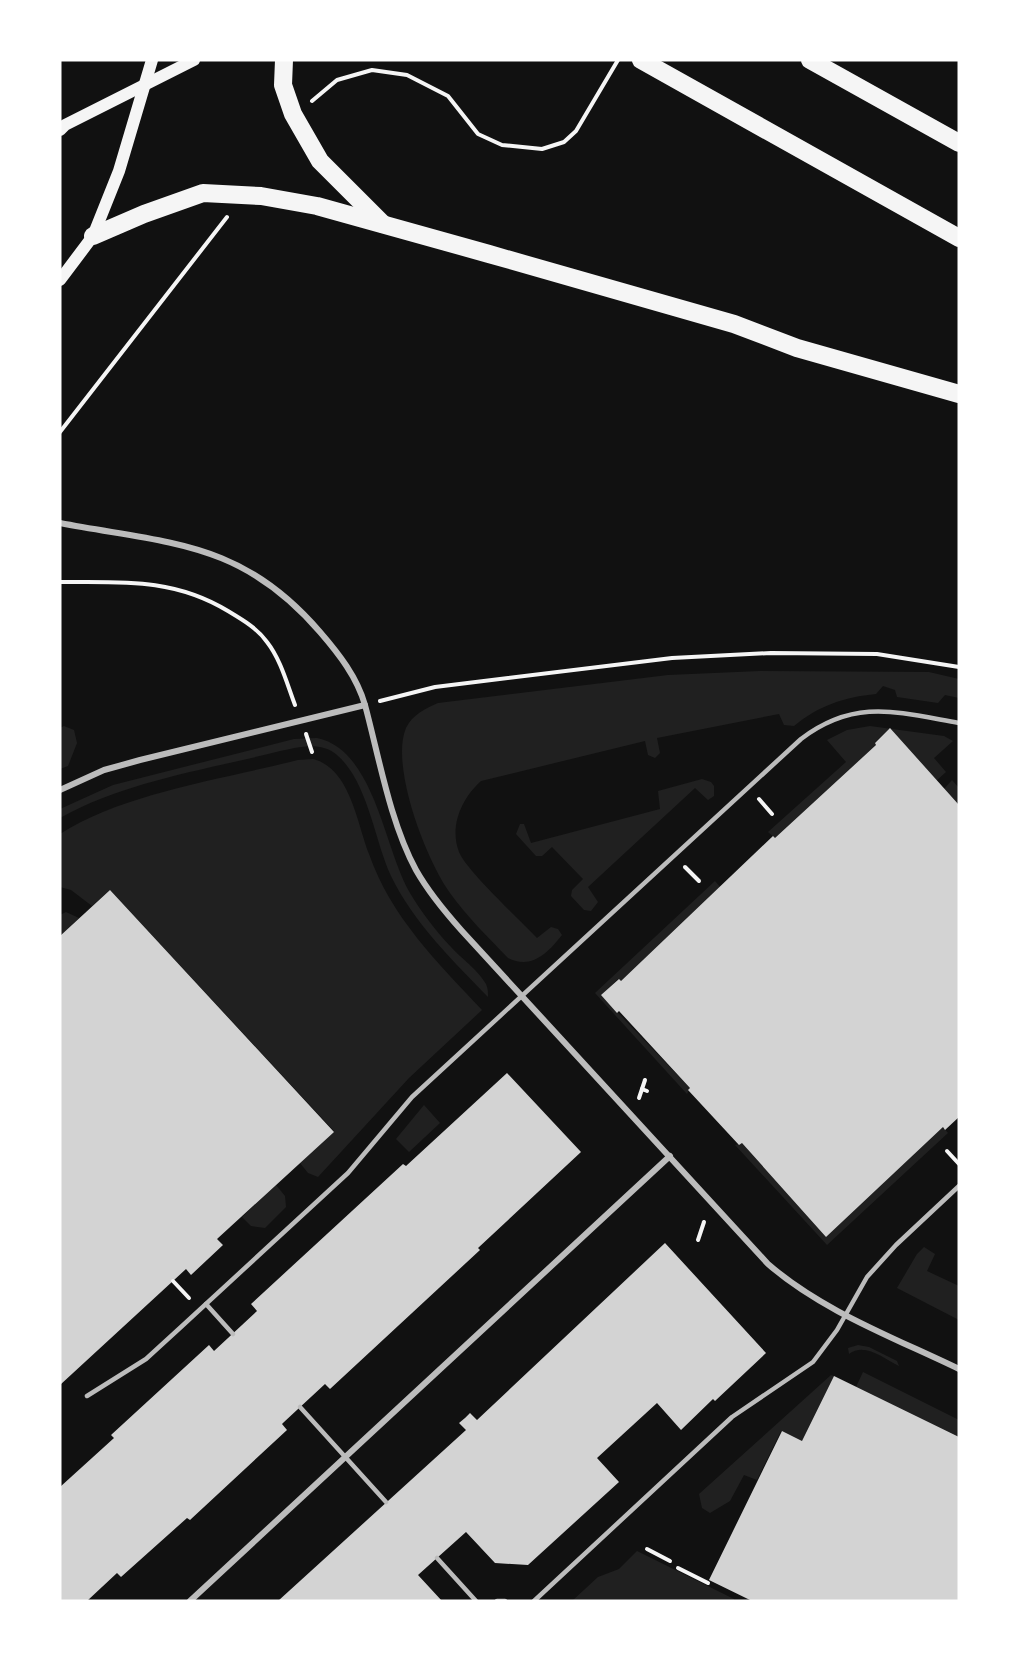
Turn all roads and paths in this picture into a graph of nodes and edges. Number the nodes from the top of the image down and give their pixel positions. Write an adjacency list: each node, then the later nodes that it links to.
1 (152, 60): 7 (main road)
2 (194, 60): 7 (main road)
3 (284, 60): 12 (highway)
4 (618, 60): 8 (path)
5 (641, 60): 14 (highway)
6 (810, 60): 10 (highway)
7 (143, 83): 9 (main road); 13 (main road)
8 (309, 104)
9 (60, 130)
10 (959, 142)
11 (234, 208): 17 (path)
12 (386, 226): 13 (highway); 16 (highway)
13 (93, 236): 15 (main road)
14 (959, 238)
15 (60, 280)
16 (959, 394)
17 (60, 432)
18 (60, 523): 21 (street)
19 (60, 582): 22 (path)
20 (959, 667): 21 (path)
21 (365, 705): 22 (street); 30 (street)
22 (300, 721): 24 (path); 25 (street)
23 (959, 723): 30 (lane)
24 (312, 752)
25 (60, 790)
26 (758, 798): 27 (path)
27 (772, 814)
28 (685, 867): 29 (path)
29 (699, 881)
30 (522, 995): 36 (street); 43 (lane)
31 (645, 1080): 32 (path)
32 (642, 1089): 33 (path); 34 (path)
33 (647, 1091)
34 (639, 1098)
35 (947, 1151): 37 (path)
36 (670, 1156): 44 (street); 49 (street)
37 (959, 1164)
38 (959, 1186): 44 (lane)
39 (704, 1221): 41 (path)
40 (695, 1229): 41 (path)
41 (701, 1231): 42 (path)
42 (698, 1240)
43 (206, 1304): 45 (lane); 47 (lane)
44 (846, 1314): 46 (street); 60 (lane)
45 (232, 1334)
46 (959, 1369)
47 (87, 1396)
48 (300, 1407): 49 (lane)
49 (345, 1457): 50 (lane); 56 (street)
50 (386, 1502)
51 (646, 1549): 53 (path)
52 (437, 1558): 57 (lane)
53 (670, 1561)
54 (678, 1568): 55 (path)
55 (708, 1583)
56 (190, 1601)
57 (476, 1601)
58 (497, 1601): 59 (lane)
59 (505, 1601)
60 (534, 1601)

